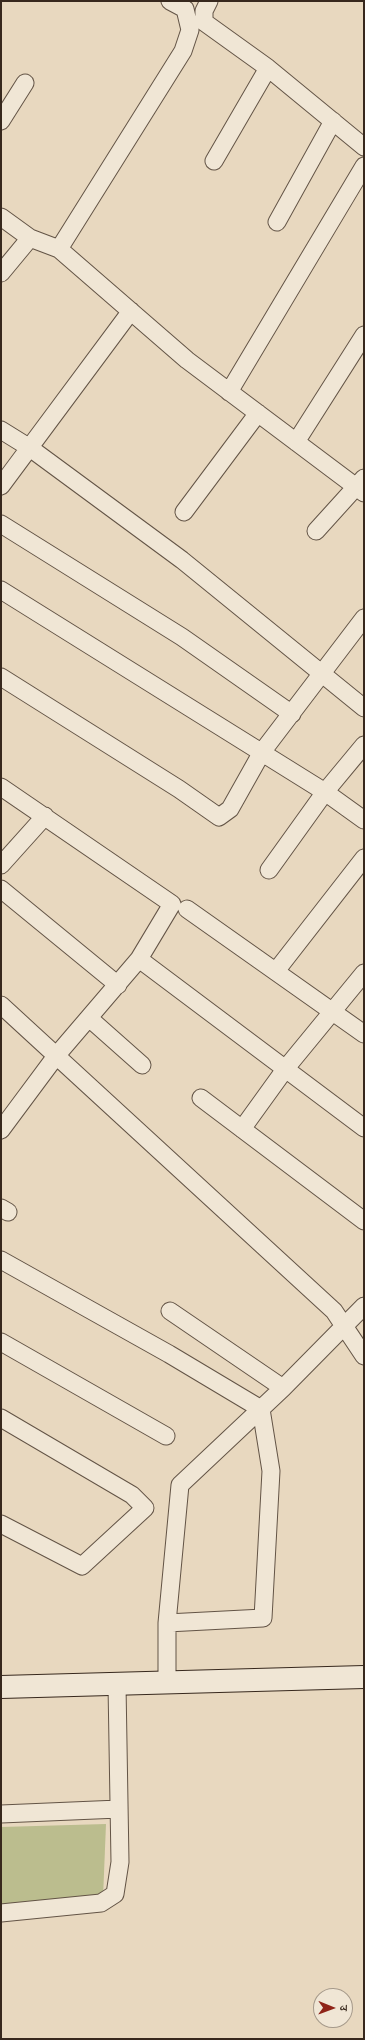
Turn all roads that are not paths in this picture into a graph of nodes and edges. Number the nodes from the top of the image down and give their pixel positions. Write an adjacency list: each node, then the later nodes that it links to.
1 (170, 1): 13 (street)
2 (209, 1): 3 (street)
3 (268, 68): 6 (street); 8 (street)
4 (25, 83): 5 (street)
5 (1, 121)
6 (333, 121): 7 (street); 11 (street)
7 (364, 146)
8 (214, 161)
9 (364, 166): 17 (street)
10 (1, 217): 12 (street)
11 (277, 222)
12 (30, 238): 13 (street); 14 (street)
13 (59, 249): 15 (street)
14 (1, 273)
15 (130, 311): 17 (street); 21 (street)
16 (364, 335): 20 (street)
17 (229, 392): 18 (street)
18 (258, 413): 20 (street); 24 (street)
19 (1, 430): 21 (street)
20 (296, 442): 23 (street)
21 (30, 448): 22 (street); 29 (street)
22 (1, 486)
23 (361, 486): 26 (street)
24 (184, 512)
25 (1, 524): 32 (street)
26 (316, 531)
27 (1, 590): 34 (street)
28 (364, 618): 29 (street)
29 (321, 675): 31 (street); 32 (street)
30 (1, 677): 34 (street)
31 (364, 708)
32 (292, 714): 34 (street)
33 (364, 745): 36 (street)
34 (262, 752): 36 (street)
35 (1, 787): 37 (street)
36 (326, 792): 38 (street); 41 (street)
37 (45, 816): 40 (street); 44 (street)
38 (364, 820)
39 (364, 858): 45 (street)
40 (1, 865)
41 (269, 870)
42 (1, 889): 47 (street)
43 (187, 909): 45 (street)
44 (139, 959): 47 (street); 54 (street)
45 (276, 971): 49 (street)
46 (364, 973): 49 (street)
47 (118, 985): 50 (street)
48 (1, 1005): 52 (street)
49 (333, 1010): 51 (street); 54 (street)
50 (89, 1018): 52 (street); 53 (street)
51 (364, 1034)
52 (56, 1056): 56 (street); 63 (street)
53 (142, 1065)
54 (286, 1068): 57 (street); 58 (street)
55 (200, 1098): 57 (street)
56 (3, 1122)
57 (242, 1128): 59 (street)
58 (364, 1128)
59 (364, 1221)
60 (1, 1260): 67 (street)
61 (364, 1306): 63 (street)
62 (170, 1311): 66 (street)
63 (344, 1326): 65 (street); 66 (street)
64 (1, 1342): 69 (street)
65 (364, 1356)
66 (283, 1388): 67 (street)
67 (261, 1409): 71 (street); 71 (street)
68 (1, 1418): 70 (street)
69 (166, 1436)
70 (1, 1524)
71 (167, 1623): 73 (street)
72 (364, 1677): 73 (street)
73 (167, 1684): 74 (street)
74 (116, 1685): 75 (street); 76 (street)
75 (1, 1687)
76 (119, 1808): 77 (street); 78 (street)
77 (1, 1814)
78 (1, 1913)

